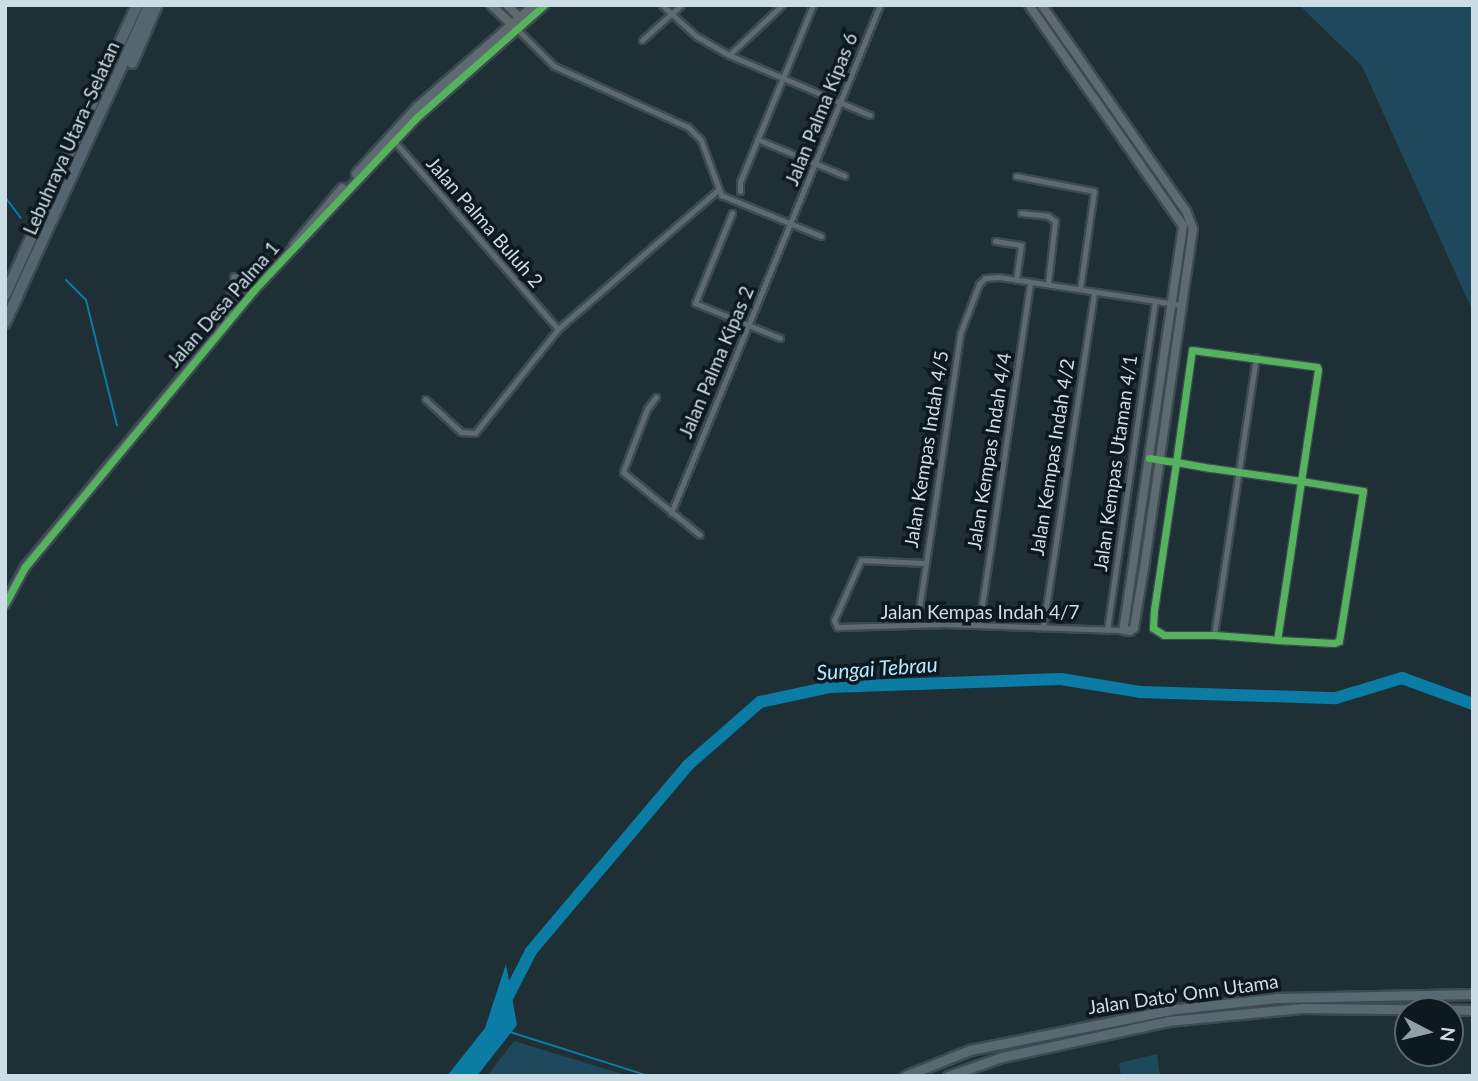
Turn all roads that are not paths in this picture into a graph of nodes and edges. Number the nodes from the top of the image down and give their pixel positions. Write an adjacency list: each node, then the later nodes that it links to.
1 (136, 5): 43 (highway, Lebuhraya Utara–Selatan)
2 (149, 5): 20 (highway, Lebuhraya Utara–Selatan)
3 (158, 5): 20 (highway)
4 (491, 5): 16 (street)
5 (507, 5): 16 (street)
6 (534, 5): 16 (street)
7 (544, 5): 16 (street)
8 (662, 5): 15 (street)
9 (681, 5): 15 (street)
10 (782, 5): 18 (street)
11 (813, 5): 19 (street)
12 (880, 5): 21 (street, Jalan Palma Kipas 6)
13 (1030, 5): 23 (street)
14 (1042, 5): 22 (street)
15 (670, 14): 17 (street); 18 (street)
16 (519, 25): 25 (street, Jalan Desa Palma 1); 30 (street)
17 (642, 40)
18 (729, 55): 19 (street)
19 (782, 80): 21 (street); 26 (street)
20 (117, 84): 46 (highway, Lebuhraya Utara–Selatan)
21 (841, 103): 24 (street); 27 (street, Jalan Palma Kipas 6)
22 (1114, 107): 23 (street); 45 (street)
23 (1106, 114): 45 (street)
24 (870, 115)
25 (391, 138): 37 (street, Jalan Desa Palma 1); 48 (street, Jalan Palma Buluh 2)
26 (757, 139): 27 (street); 31 (street)
27 (816, 163): 28 (street); 34 (street, Jalan Palma Kipas 6)
28 (845, 176)
29 (1016, 176): 41 (street)
30 (718, 191): 34 (street); 48 (street)
31 (740, 191)
32 (732, 213): 47 (street)
33 (1021, 213): 40 (street)
34 (791, 224): 35 (street); 47 (street, Jalan Palma Kipas 2)
35 (821, 236)
36 (995, 241): 38 (street)
37 (276, 266): 49 (street, Jalan Desa Palma 1); 49 (street)
38 (1016, 279): 39 (street); 61 (street, Jalan Kempas Indah 4/5)
39 (1030, 282): 40 (street); 64 (street, Jalan Kempas Indah 4/4)
40 (1048, 283): 41 (street)
41 (1080, 289): 42 (street)
42 (1094, 292): 44 (street); 65 (street, Jalan Kempas Indah 4/2)
43 (5, 295)
44 (1155, 302): 45 (street); 66 (street, Jalan Kempas Utaman 4/1)
45 (1176, 305): 54 (street); 55 (street)
46 (5, 323)
47 (749, 326): 50 (street); 59 (street, Jalan Palma Kipas 2)
48 (558, 329): 53 (street)
49 (220, 330): 62 (street, Jalan Desa Palma 1)
50 (780, 338)
51 (1256, 357): 56 (street); 57 (street); 58 (street)
52 (656, 397): 59 (street)
53 (425, 399)
54 (1149, 458): 55 (street); 67 (street)
55 (1160, 460): 56 (street); 67 (street)
56 (1177, 462): 57 (street); 68 (street)
57 (1238, 472): 58 (street); 68 (street)
58 (1301, 481): 69 (street); 69 (street)
59 (671, 513): 60 (street)
60 (700, 535)
61 (925, 564): 63 (street, Jalan Kempas Indah 4/5); 63 (street, Jalan Kempas Indah 4/7)
62 (5, 604)
63 (917, 623): 64 (street, Jalan Kempas Indah 4/7)
64 (979, 625): 65 (street, Jalan Kempas Indah 4/7)
65 (1044, 627): 66 (street, Jalan Kempas Indah 4/7)
66 (1107, 630): 67 (street, Jalan Kempas Indah 4/7)
67 (1123, 631)
68 (1214, 635): 69 (street)
69 (1277, 640)
70 (1473, 995): 72 (main road, Jalan Dato' Onn Utama)
71 (1473, 1010): 73 (main road, Jalan Dato' Onn Utama)
72 (998, 1044): 73 (main road); 74 (main road, Jalan Dato' Onn Utama)
73 (1002, 1057): 75 (main road, Jalan Dato' Onn Utama)
74 (905, 1076)
75 (948, 1076)

